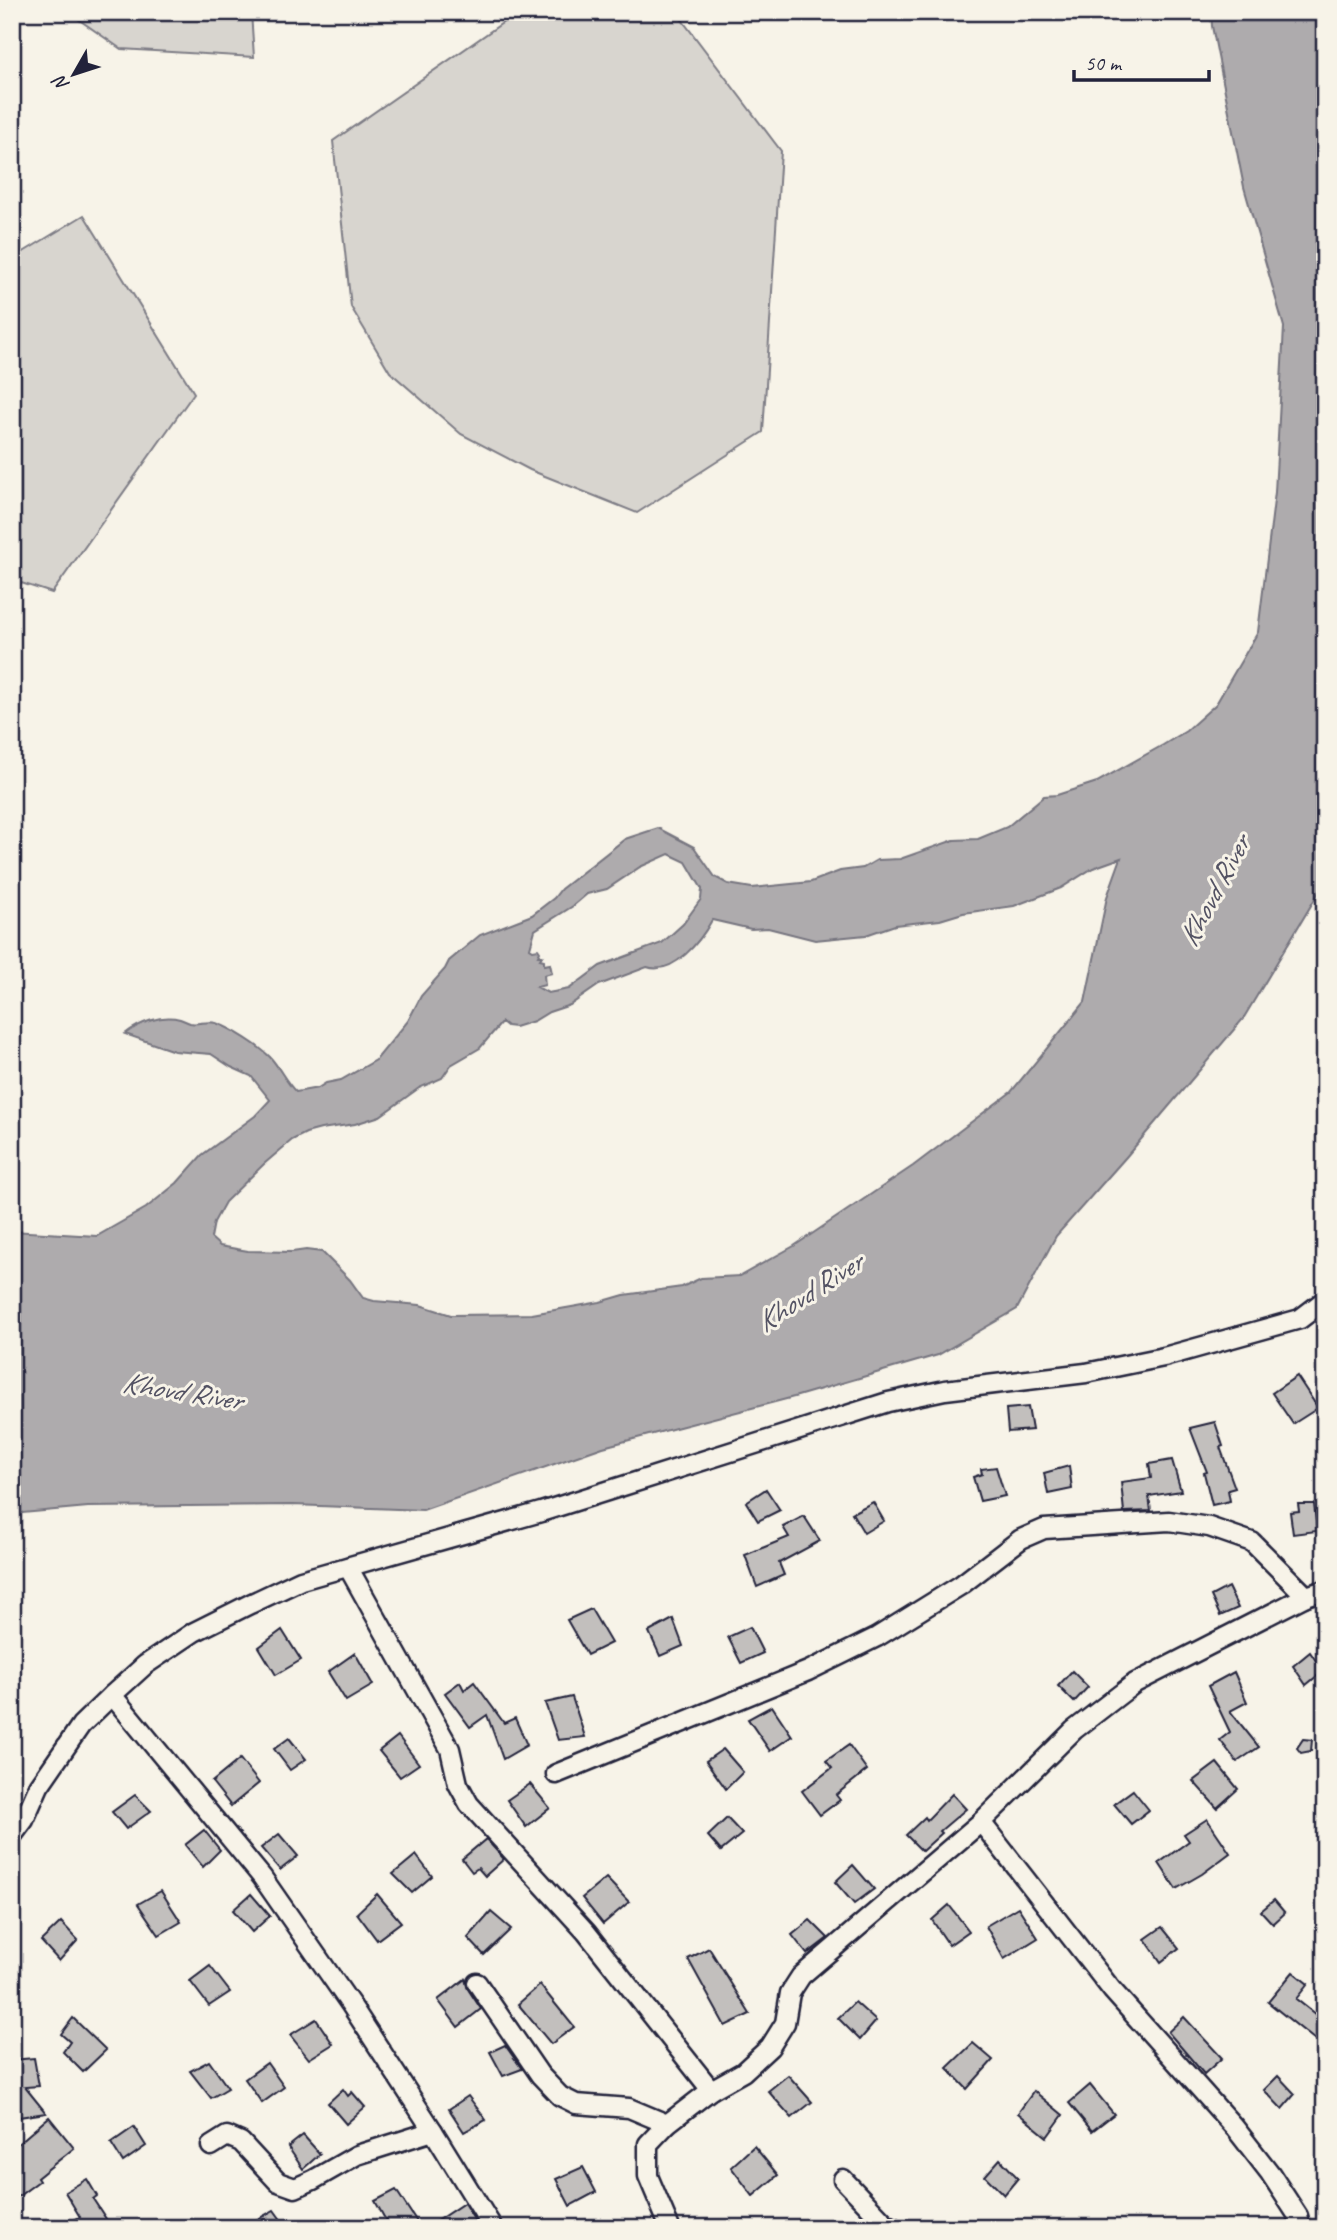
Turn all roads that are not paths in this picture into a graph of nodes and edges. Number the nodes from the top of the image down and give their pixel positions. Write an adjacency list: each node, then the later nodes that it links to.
1 (1325, 1300): 2 (street)
2 (348, 1567): 5 (street); 10 (street)
3 (1325, 1590): 4 (street)
4 (1306, 1596): 6 (street); 7 (street)
5 (112, 1695): 8 (street); 12 (street)
6 (556, 1774)
7 (981, 1822): 10 (street); 18 (street)
8 (12, 1836)
9 (477, 1983): 11 (street)
10 (711, 2090): 11 (street)
11 (667, 2124): 16 (street)
12 (433, 2131): 13 (street); 15 (street)
13 (211, 2146)
14 (843, 2179): 17 (street)
15 (493, 2228)
16 (670, 2228)
17 (894, 2228)
18 (1301, 2228)

